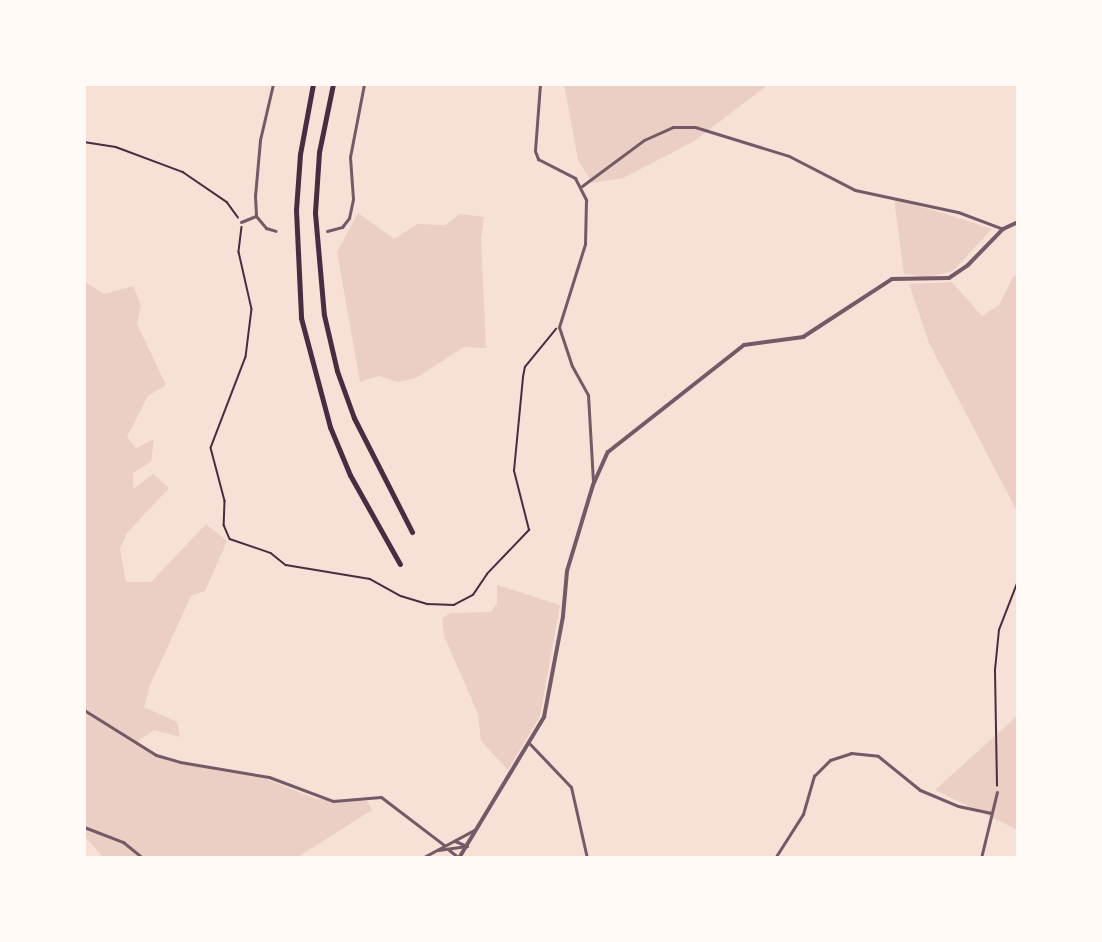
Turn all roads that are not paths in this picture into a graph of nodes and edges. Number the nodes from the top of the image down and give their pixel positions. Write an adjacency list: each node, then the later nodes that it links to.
1 (273, 84): 7 (street)
2 (313, 84): 15 (highway)
3 (333, 84): 14 (highway)
4 (364, 84): 12 (street)
5 (540, 84): 6 (street)
6 (582, 186): 10 (street); 13 (street)
7 (256, 216): 8 (street); 11 (street)
8 (242, 222)
9 (1018, 222): 10 (street)
10 (1004, 229): 13 (street)
11 (276, 231)
12 (327, 231)
13 (593, 484): 17 (street)
14 (412, 532)
15 (400, 564)
16 (84, 710): 23 (street)
17 (530, 744): 21 (street); 30 (street)
18 (997, 792): 19 (street)
19 (991, 813): 31 (street); 32 (street)
20 (84, 827): 27 (street)
21 (477, 828): 22 (street); 24 (street)
22 (453, 841): 23 (street); 24 (street)
23 (444, 845): 26 (street)
24 (467, 846): 25 (street); 29 (street)
25 (448, 849): 26 (street); 29 (street)
26 (436, 850): 28 (street)
27 (143, 858)
28 (422, 858)
29 (459, 858)
30 (587, 858)
31 (774, 858)
32 (981, 858)

